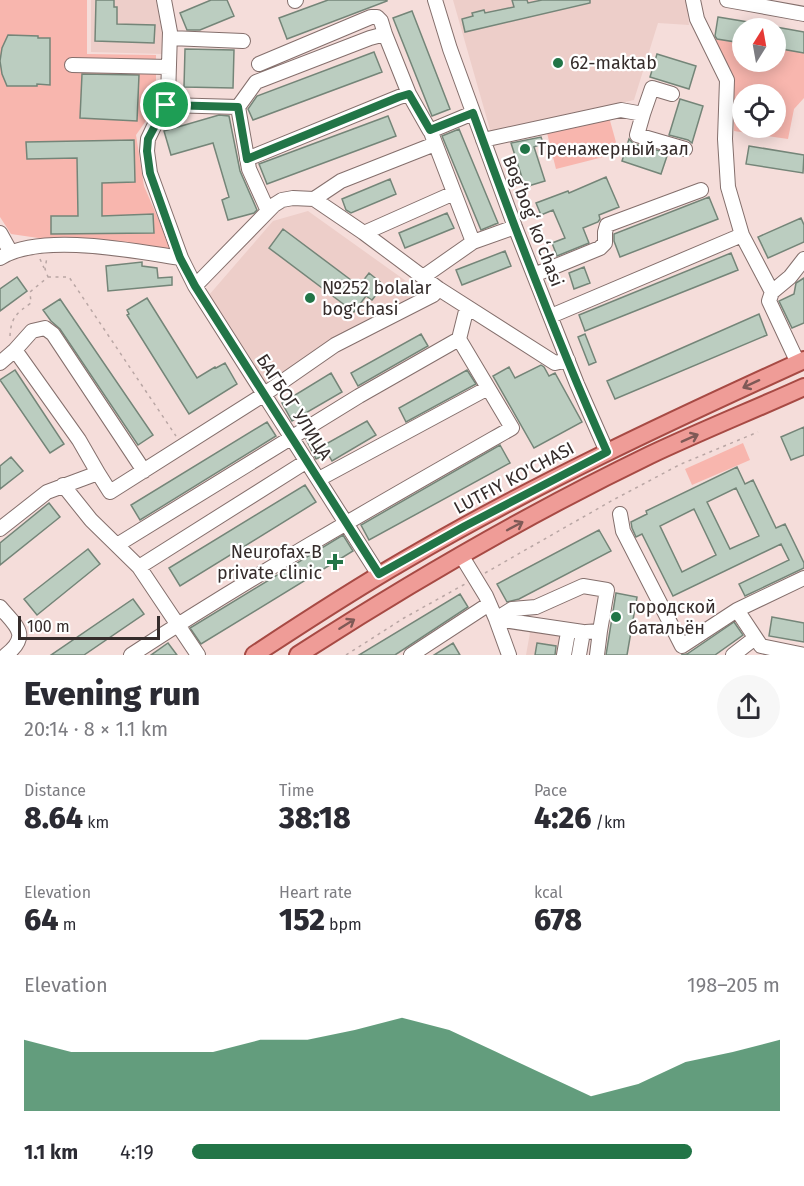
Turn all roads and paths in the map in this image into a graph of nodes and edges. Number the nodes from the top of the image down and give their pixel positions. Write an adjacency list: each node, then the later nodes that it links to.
1 (164, 0): 7 (street)
2 (435, 0): 16 (street, Bogʻbogʻ koʻchasi)
3 (693, 0): 29 (street)
4 (727, 0): 5 (street)
5 (804, 14)
6 (385, 34): 10 (street); 12 (street); 15 (street)
7 (170, 38): 8 (street); 11 (street)
8 (243, 41)
9 (72, 64): 11 (street)
10 (259, 64)
11 (169, 68): 14 (street)
12 (409, 94): 18 (street); 21 (street)
13 (672, 94): 17 (street)
14 (166, 105): 15 (street); 33 (street, БАГБОГ УЛИЦА)
15 (238, 107): 21 (street)
16 (473, 113): 18 (street); 19 (street, Bogʻbogʻ koʻchasi)
17 (643, 114): 19 (street); 20 (street)
18 (432, 137): 23 (street); 24 (street)
19 (483, 141): 26 (street, Bogʻbogʻ koʻchasi)
20 (685, 149)
21 (247, 159): 25 (street)
22 (700, 190): 35 (street)
23 (454, 193): 28 (street); 30 (street)
24 (314, 199): 25 (street); 28 (street)
25 (268, 211): 38 (street)
26 (515, 227): 30 (street); 35 (street, Bogʻbogʻ koʻchasi)
27 (0, 232): 32 (street)
28 (364, 233): 37 (street)
29 (742, 235): 40 (street); 42 (street)
30 (473, 242): 37 (street)
31 (50, 246): 32 (street); 33 (street); 36 (path)
32 (5, 255)
33 (180, 258): 38 (street, БАГБОГ УЛИЦА)
34 (804, 259): 40 (street)
35 (534, 275): 42 (street, Bogʻbogʻ koʻchasi)
36 (48, 276): 44 (path); 54 (path)
37 (423, 277): 39 (street)
38 (195, 286): 50 (street, БАГБОГ УЛИЦА)
39 (439, 289): 41 (street); 50 (street)
40 (772, 292): 46 (street)
41 (467, 307): 43 (street); 45 (street)
42 (550, 316): 45 (street, Bogʻbogʻ koʻchasi)
43 (459, 339): 49 (street); 53 (street)
44 (13, 344): 47 (street); 58 (street); 59 (street)
45 (568, 360): 55 (street, Bogʻbogʻ koʻchasi)
46 (801, 361): 52 (main road, LUTFIY KO'CHASI, one-way to 52)
47 (0, 363)
48 (804, 387): 56 (main road, one-way to 48)
49 (488, 388): 60 (street); 63 (street)
50 (263, 395): 53 (street, БАГБОГ УЛИЦА); 54 (street)
51 (758, 432): 69 (path)
52 (641, 435): 55 (main road, LUTFIY KO'CHASI); 56 (main road)
53 (291, 437): 57 (street, БАГБОГ УЛИЦА); 65 (street)
54 (183, 446): 58 (street)
55 (607, 452): 68 (main road, LUTFIY KO'CHASI)
56 (651, 455): 66 (main road, one-way to 56)
57 (307, 461): 60 (street, БАГБОГ УЛИЦА); 67 (street)
58 (144, 471): 59 (street)
59 (98, 473): 61 (street)
60 (319, 479): 63 (street, БАГБОГ УЛИЦА)
61 (63, 485): 64 (street); 65 (street)
62 (620, 514): 73 (street)
63 (346, 523): 68 (street, БАГБОГ УЛИЦА); 75 (street)
64 (0, 529)
65 (117, 545): 67 (street)
66 (461, 555): 69 (street); 84 (main road, one-way to 66)
67 (139, 567): 75 (street)
68 (379, 574): 83 (main road, LUTFIY KO'CHASI)
69 (476, 578): 71 (street); 85 (path)
70 (804, 578): 73 (street)
71 (489, 604): 74 (street); 78 (street)
72 (0, 607): 80 (street)
73 (737, 610): 77 (street)
74 (496, 619): 86 (street); 88 (street); 89 (street)
75 (178, 624): 81 (street); 82 (street)
76 (567, 638): 87 (street)
77 (755, 638): 79 (street); 90 (street)
78 (419, 653)
79 (779, 653): 91 (street)
80 (6, 655)
81 (131, 655)
82 (198, 655)
83 (254, 655)
84 (298, 655)
85 (346, 655)
86 (509, 655)
87 (564, 655)
88 (579, 655)
89 (597, 655)
90 (733, 655)
91 (804, 655)

